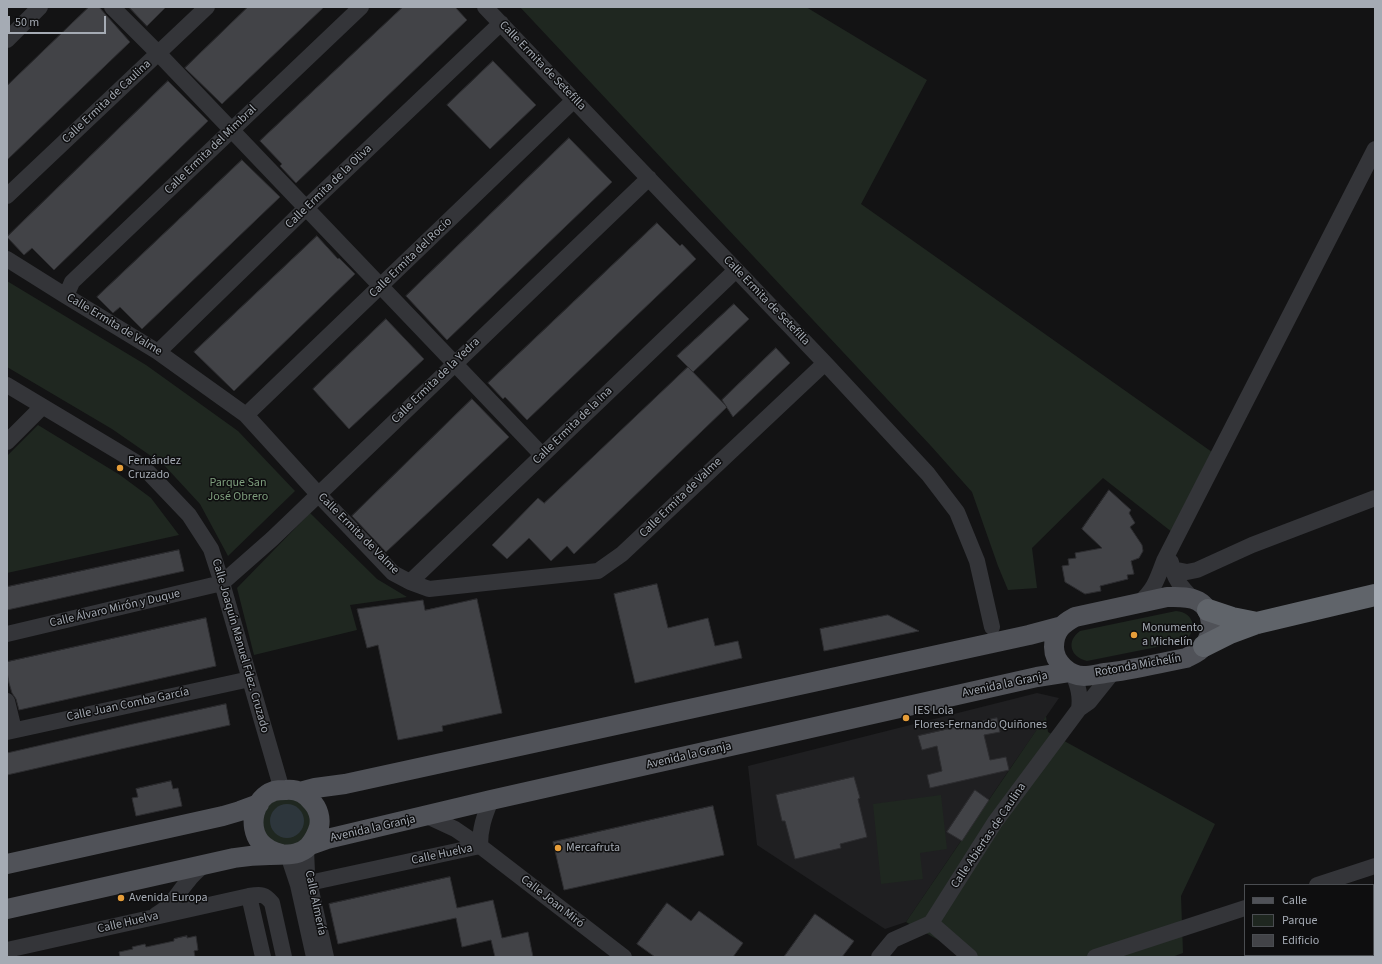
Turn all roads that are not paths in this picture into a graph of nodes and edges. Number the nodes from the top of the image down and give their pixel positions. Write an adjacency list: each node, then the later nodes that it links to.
1 (40, 7): 7 (street)
2 (112, 7): 8 (street)
3 (207, 7): 8 (street, Calle Ermita de Caulina)
4 (361, 7): 10 (street, Calle Ermita del Mimbral)
5 (485, 7): 6 (street, Calle Ermita de Setefilla)
6 (501, 23): 9 (street, Calle Ermita de Setefilla); 14 (street, Calle Ermita de la Oliva)
7 (8, 38)
8 (158, 53): 10 (street); 13 (street, Calle Ermita de Caulina)
9 (574, 100): 12 (street, Calle Ermita de Setefilla); 17 (street, Calle Ermita del Rocío)
10 (232, 130): 14 (street); 18 (street, Calle Ermita del Mimbral)
11 (1375, 149): 29 (street)
12 (649, 178): 16 (street, Calle Ermita de Setefilla); 21 (street, Calle Ermita de la Yedra)
13 (7, 196)
14 (306, 208): 17 (street); 19 (street, Calle Ermita de la Oliva)
15 (7, 259): 18 (street, Calle Ermita de Valme)
16 (736, 270): 20 (street, Calle Ermita de Setefilla); 26 (street, Calle Ermita de la Ina)
17 (381, 287): 21 (street); 24 (street, Calle Ermita del Rocío)
18 (66, 296): 19 (street, Calle Ermita de Valme)
19 (158, 352): 24 (street, Calle Ermita de Valme)
20 (825, 362): 32 (street, Calle Ermita de Valme); 38 (street, Calle Ermita de Setefilla)
21 (454, 363): 26 (street); 27 (street, Calle Ermita de la Yedra)
22 (7, 385): 23 (street, Calle Joaquín Manuel Fdez. Cruzado)
23 (42, 407): 25 (street); 33 (street, Calle Joaquín Manuel Fdez. Cruzado)
24 (246, 415): 27 (street, Calle Ermita de Valme)
25 (7, 442)
26 (542, 455): 32 (street, Calle Ermita de la Ina)
27 (318, 494): 32 (street, Calle Ermita de Valme); 33 (street, Calle Ermita de la Yedra)
28 (1375, 498): 31 (street)
29 (1172, 547): 30 (street); 36 (street)
30 (1172, 569): 31 (street); 35 (street)
31 (1197, 570): 35 (street)
32 (410, 582)
33 (222, 583): 40 (street, Calle Álvaro Mirón y Duque); 46 (street, Calle Joaquín Manuel Fdez. Cruzado)
34 (1375, 595): 37 (highway)
35 (1196, 601): 36 (main road); 37 (highway); 43 (main road)
36 (1138, 603): 39 (main road)
37 (1257, 623): 43 (highway)
38 (992, 627): 41 (street); 42 (street)
39 (1059, 627): 41 (main road); 45 (main road)
40 (7, 634)
41 (1012, 639): 42 (main road)
42 (980, 646): 50 (main road)
43 (1204, 646): 44 (main road, Rotonda Michelín)
44 (1113, 672): 45 (main road, Rotonda Michelín); 48 (street, Calle Abiertas de Caulina)
45 (1071, 673): 48 (street); 51 (main road, Avenida la Granja)
46 (250, 679): 49 (street, Calle Juan Comba García); 50 (street, Calle Joaquín Manuel Fdez. Cruzado)
47 (7, 701): 49 (street)
48 (1080, 709): 65 (street, Calle Abiertas de Caulina)
49 (10, 731)
50 (291, 791): 52 (main road); 55 (main road, Avenida la Granja)
51 (491, 800): 53 (main road, Avenida la Granja); 54 (street)
52 (259, 804): 55 (main road); 56 (main road)
53 (428, 816): 54 (street, Calle Joan Miró); 55 (main road, Avenida la Granja)
54 (480, 846): 59 (street, Calle Huelva); 71 (street, Calle Joan Miró)
55 (296, 851): 57 (main road, Avenida la Granja); 59 (street, Calle Almería); 69 (street, Calle Almería)
56 (7, 864)
57 (204, 865): 63 (main road, Avenida la Granja); 64 (street)
58 (1375, 866): 60 (street)
59 (309, 883): 70 (street, Calle Almería)
60 (1320, 884)
61 (249, 896): 64 (street, Calle Huelva); 67 (street); 68 (street, Calle Huelva)
62 (1244, 908): 74 (street)
63 (7, 909)
64 (149, 918): 66 (street, Calle Huelva)
65 (931, 923): 72 (street); 73 (street)
66 (7, 950)
67 (263, 957)
68 (284, 957)
69 (314, 957)
70 (326, 957)
71 (624, 957)
72 (879, 957)
73 (970, 957)
74 (1095, 957)

